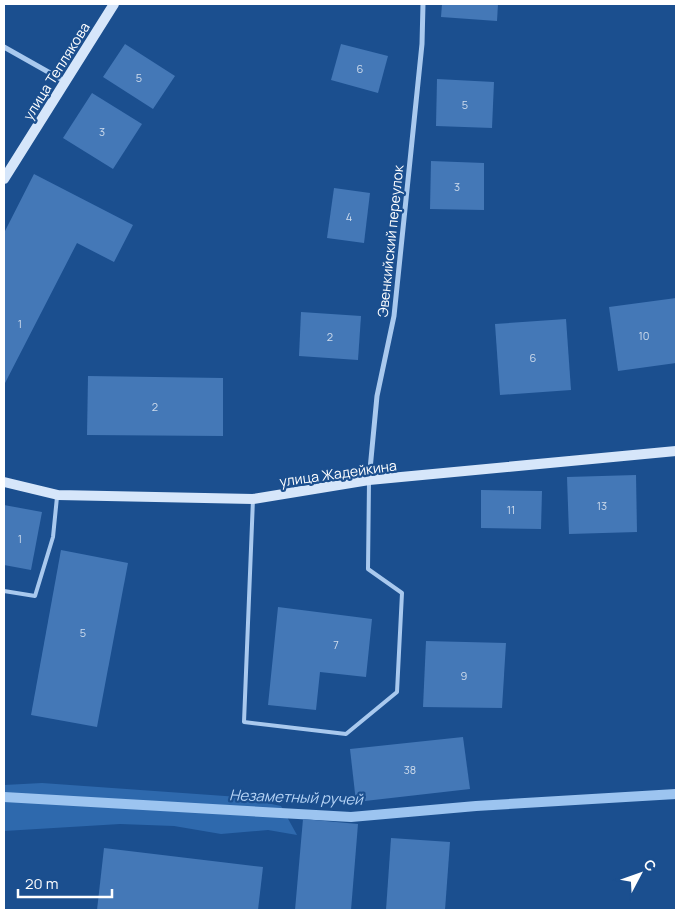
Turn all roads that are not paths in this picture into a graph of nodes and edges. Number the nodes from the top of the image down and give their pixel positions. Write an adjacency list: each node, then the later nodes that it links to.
1 (114, 4): 4 (street, улица Теплякова)
2 (423, 4): 7 (street, Эвенкийский переулок)
3 (4, 47): 4 (street)
4 (66, 82): 5 (street, улица Теплякова)
5 (4, 179)
6 (676, 451): 7 (street, улица Жадейкина)
7 (369, 480): 10 (street, улица Жадейкина); 10 (lane)
8 (4, 482): 9 (street, улица Жадейкина)
9 (58, 495): 10 (street, улица Жадейкина); 11 (lane)
10 (253, 499)
11 (4, 591)

